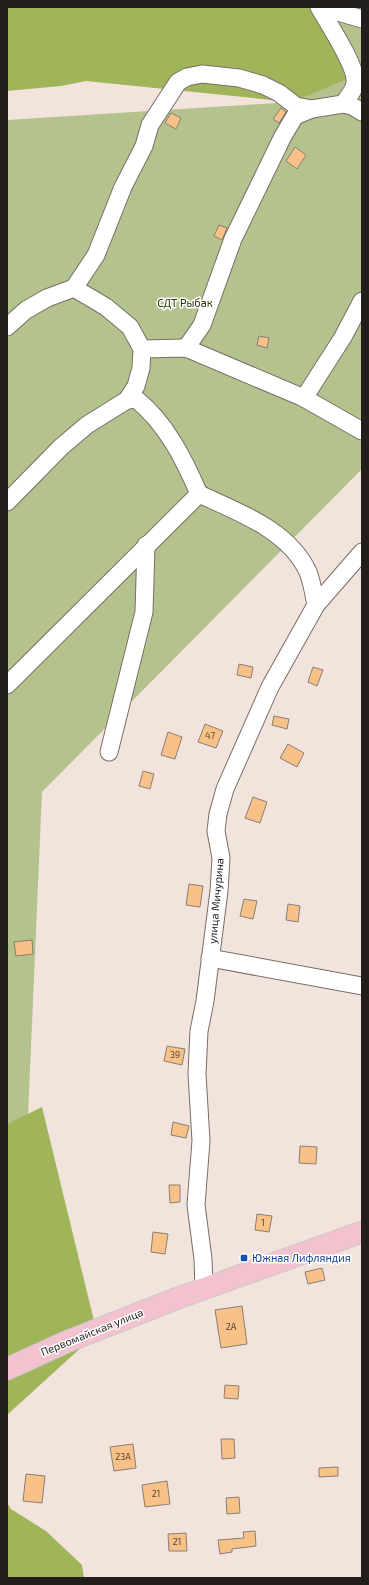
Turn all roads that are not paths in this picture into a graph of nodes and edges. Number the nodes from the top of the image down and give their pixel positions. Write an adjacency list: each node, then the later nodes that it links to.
1 (320, 7): 2 (street); 3 (street)
2 (362, 18)
3 (343, 104): 4 (street); 5 (street)
4 (312, 109): 6 (street); 9 (street)
5 (362, 112)
6 (74, 288): 8 (street); 10 (street)
7 (362, 301): 11 (street)
8 (7, 327)
9 (186, 348): 10 (street); 11 (street)
10 (142, 349): 12 (street)
11 (304, 398): 13 (street)
12 (127, 400): 14 (street); 15 (street)
13 (362, 431)
14 (199, 494): 16 (street); 18 (street)
15 (7, 502)
16 (146, 546): 19 (street); 20 (street)
17 (362, 552): 18 (street, улица Мичурина)
18 (316, 605): 21 (street, улица Мичурина)
19 (7, 685)
20 (109, 752)
21 (210, 958): 22 (street); 24 (street, улица Мичурина)
22 (362, 986)
23 (362, 1232): 24 (main road, Первомайская улица)
24 (204, 1289): 25 (main road, Первомайская улица)
25 (7, 1369)

